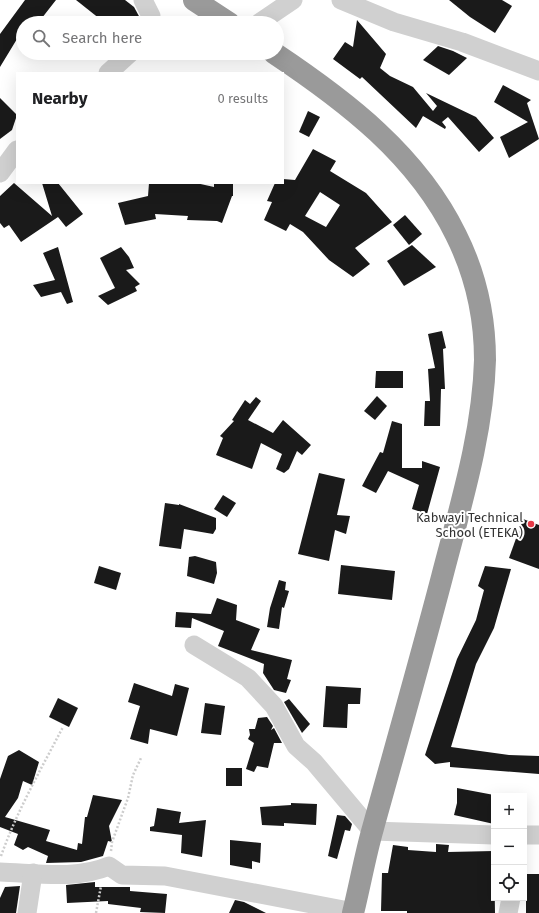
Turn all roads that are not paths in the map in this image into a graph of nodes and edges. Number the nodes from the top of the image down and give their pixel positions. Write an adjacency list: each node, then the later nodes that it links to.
1 (143, 0): 5 (street)
2 (194, 0): 6 (highway)
3 (293, 0): 7 (street)
4 (341, 0): 10 (street)
5 (151, 16)
6 (218, 16)
7 (269, 16)
8 (122, 60): 11 (street)
9 (284, 60): 15 (highway)
10 (539, 71)
11 (109, 72)
12 (16, 151): 13 (street)
13 (0, 173)
14 (194, 644): 15 (street)
15 (372, 831): 16 (street); 23 (highway)
16 (491, 835)
17 (527, 835): 18 (street)
18 (539, 835)
19 (0, 872): 20 (street)
20 (33, 873): 22 (street); 23 (street)
21 (510, 901): 24 (street)
22 (27, 913)
23 (354, 913)
24 (508, 913)

